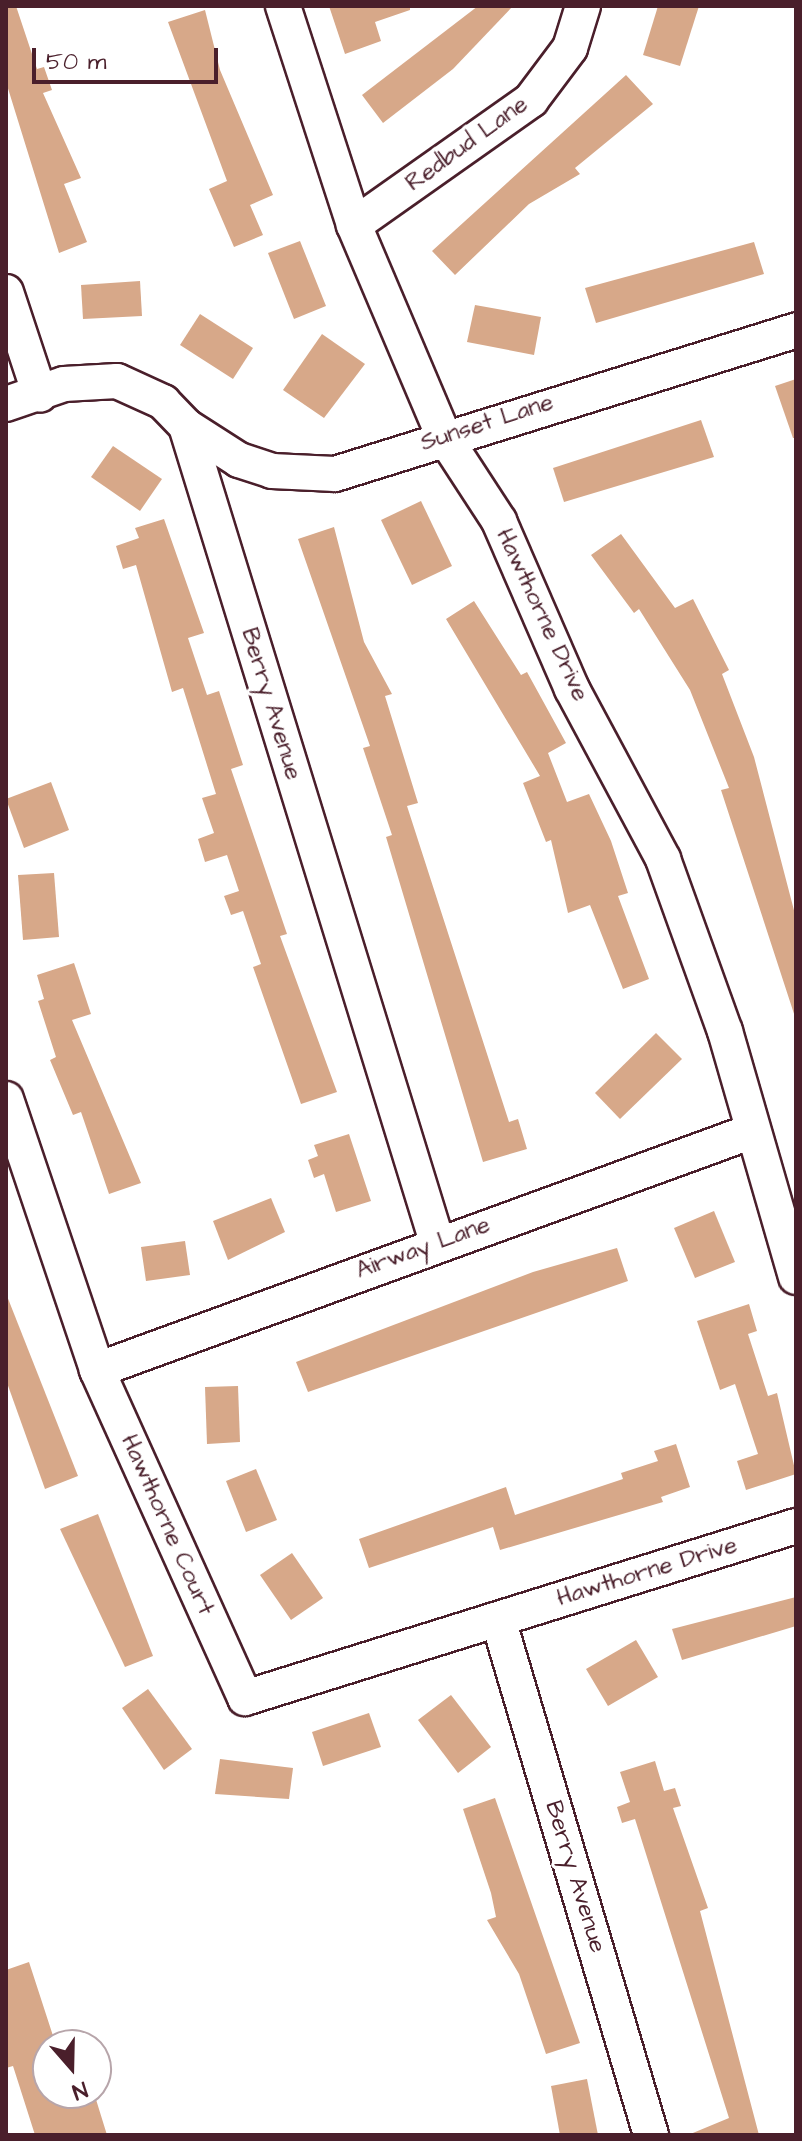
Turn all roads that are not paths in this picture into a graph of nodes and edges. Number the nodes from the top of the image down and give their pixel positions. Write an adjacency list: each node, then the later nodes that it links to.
1 (283, 6): 3 (street, Hawthorne Drive)
2 (583, 6): 3 (street, Redbud Lane)
3 (354, 225): 9 (street, Hawthorne Drive)
4 (6, 292): 6 (street)
5 (796, 330): 9 (street, Sunset Lane)
6 (40, 395): 7 (street); 8 (street)
7 (6, 404)
8 (186, 426): 9 (street, Sunset Lane); 12 (street, Berry Avenue)
9 (443, 435): 11 (street, Hawthorne Drive)
10 (6, 1099): 14 (street, Hawthorne Court)
11 (750, 1132): 12 (street, Airway Lane); 13 (street, Hawthorne Drive)
12 (437, 1242): 14 (street, Airway Lane)
13 (796, 1277)
14 (97, 1370): 16 (street, Hawthorne Court)
15 (796, 1526): 16 (street, Hawthorne Drive)
16 (498, 1619): 17 (street, Berry Avenue)
17 (651, 2135)

